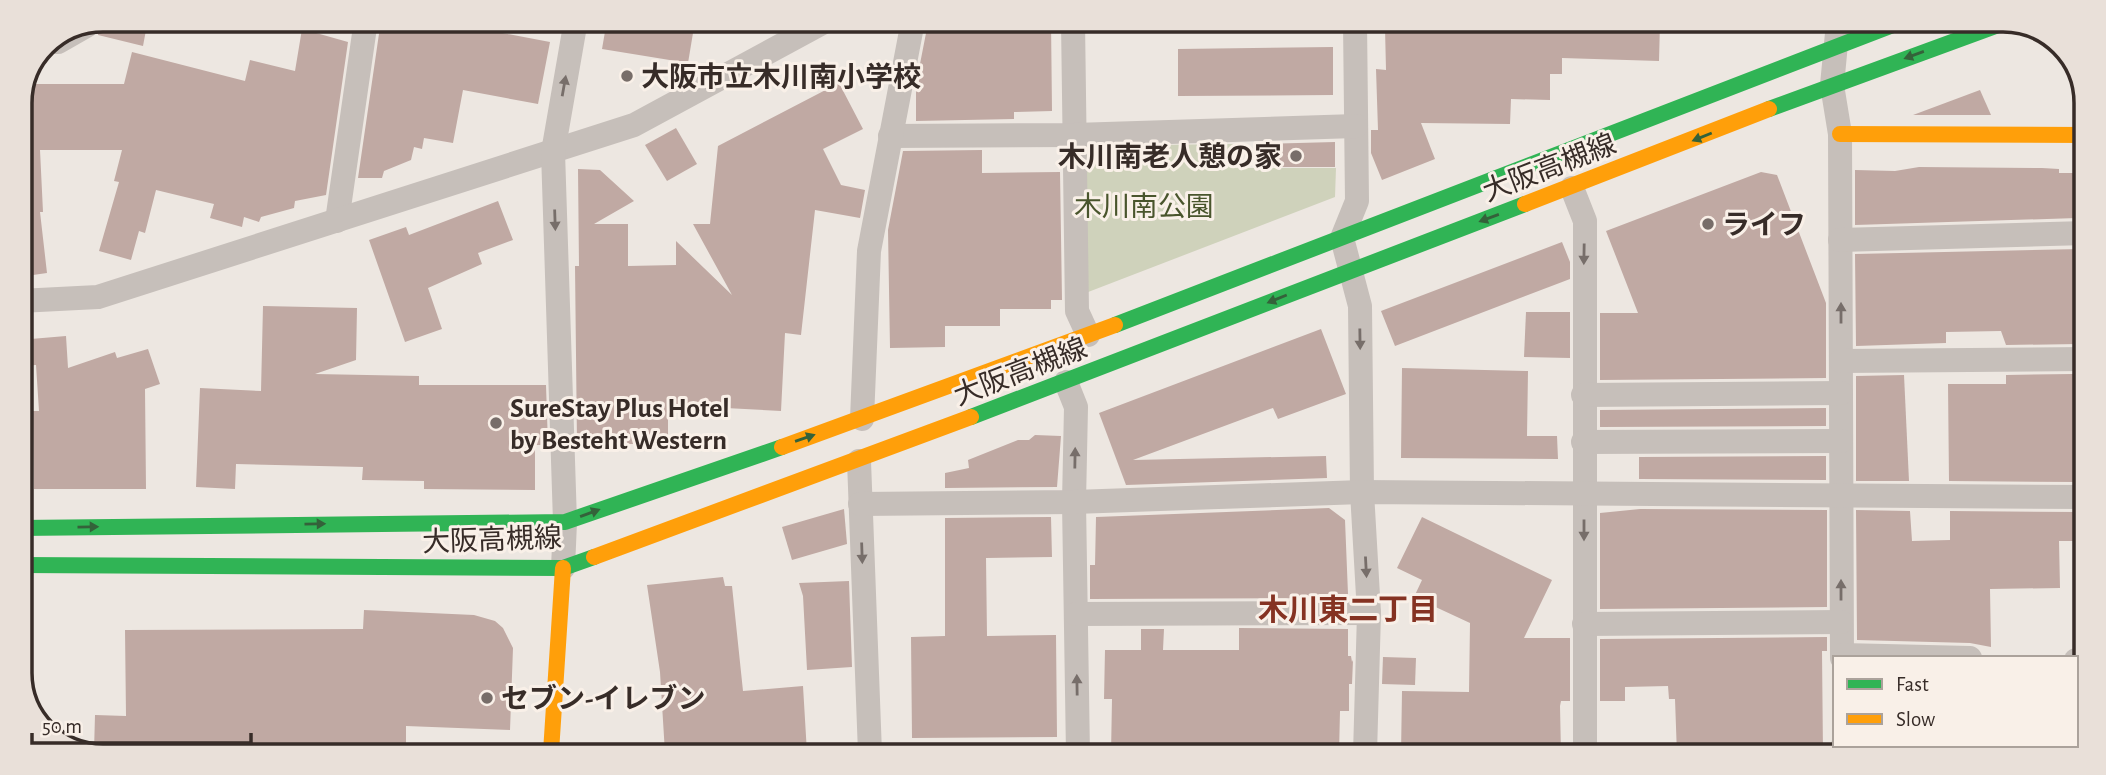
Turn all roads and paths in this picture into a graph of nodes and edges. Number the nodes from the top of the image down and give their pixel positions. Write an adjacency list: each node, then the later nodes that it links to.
1 (364, 32): 17 (street)
2 (574, 32): 15 (street, one-way to 2)
3 (806, 32): 15 (street)
4 (911, 32): 14 (street)
5 (1073, 32): 12 (street)
6 (1355, 32): 10 (street)
7 (1979, 32): 9 (main road, 大阪高槻線, one-way to 9)
8 (1838, 35): 9 (street); 19 (main road, 大阪高槻線)
9 (1832, 85): 11 (street); 16 (main road, 大阪高槻線, one-way to 16)
10 (1356, 126): 12 (street); 19 (street)
11 (1840, 134): 13 (main road); 20 (street)
12 (1074, 135): 14 (street); 23 (street)
13 (2074, 135)
14 (890, 136): 29 (street)
15 (552, 152): 17 (street); 39 (street, one-way to 39)
16 (1572, 188): 21 (main road, 大阪高槻線, one-way to 21); 28 (street, one-way to 28)
17 (337, 220): 22 (street)
18 (2074, 233): 20 (street)
19 (1342, 238): 21 (street); 23 (main road, 大阪高槻線)
20 (1840, 240): 25 (street, one-way to 20)
21 (1352, 272): 26 (main road, 大阪高槻線, one-way to 26); 33 (street, one-way to 33)
22 (32, 300)
23 (1088, 335): 29 (main road, 大阪高槻線)
24 (2074, 359): 25 (street)
25 (1841, 361): 27 (street)
26 (1066, 383): 32 (main road, 大阪高槻線); 37 (street, one-way to 26)
27 (1841, 393): 28 (street); 30 (street)
28 (1583, 395): 31 (street)
29 (862, 419): 39 (main road, 大阪高槻線, one-way to 29)
30 (1841, 441): 31 (street); 35 (street)
31 (1583, 442): 34 (street)
32 (859, 461): 38 (street); 42 (main road, 大阪高槻線)
33 (1362, 492): 34 (street); 37 (street); 43 (street, one-way to 43)
34 (1584, 495): 35 (street); 46 (street, one-way to 46)
35 (1841, 496): 36 (street); 45 (street, one-way to 35)
36 (2074, 497)
37 (1074, 502): 38 (street); 44 (street)
38 (860, 504): 49 (street, one-way to 49)
39 (565, 522): 40 (main road, 大阪高槻線, one-way to 39); 42 (street)
40 (32, 528)
41 (32, 565): 42 (main road, 大阪高槻線)
42 (563, 568): 48 (main road)
43 (1369, 613): 44 (street); 51 (street)
44 (1076, 614): 50 (street, one-way to 44)
45 (1841, 622): 46 (street); 47 (street)
46 (1584, 624): 52 (street)
47 (1842, 656)
48 (552, 744)
49 (870, 744)
50 (1078, 744)
51 (1365, 744)
52 (1585, 744)

